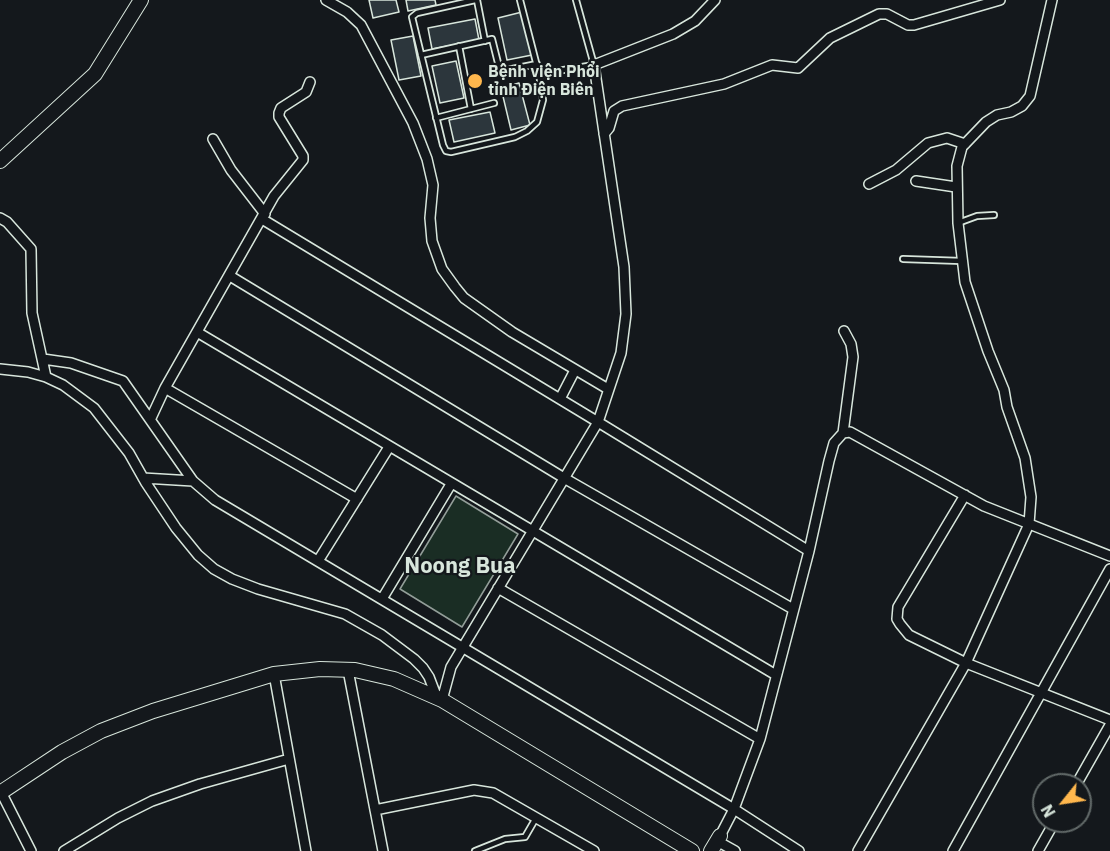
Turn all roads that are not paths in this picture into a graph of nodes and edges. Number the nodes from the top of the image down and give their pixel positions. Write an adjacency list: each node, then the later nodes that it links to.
1 (141, 0): 22 (street)
2 (326, 0): 37 (street)
3 (476, 0): 9 (lane); 11 (lane)
4 (520, 0): 12 (lane)
5 (576, 0): 13 (lane)
6 (715, 0): 13 (street)
7 (1000, 0): 19 (street)
8 (1052, 0): 21 (street)
9 (485, 41): 10 (lane); 12 (lane)
10 (459, 46): 11 (lane); 17 (lane)
11 (421, 55): 18 (lane)
12 (537, 64): 14 (lane)
13 (594, 65): 14 (lane); 19 (street)
14 (540, 74): 18 (lane)
15 (310, 82): 27 (street)
16 (494, 103): 17 (lane)
17 (471, 109): 18 (lane)
18 (436, 118)
19 (604, 134): 40 (street)
20 (213, 139): 27 (street)
21 (965, 144): 24 (street); 25 (street)
22 (0, 161)
23 (916, 181): 25 (street)
24 (869, 184)
25 (956, 187): 29 (street)
26 (994, 215): 29 (lane)
27 (263, 216): 32 (street); 41 (street)
28 (0, 218): 35 (street)
29 (958, 223): 31 (street)
30 (903, 259): 31 (lane)
31 (962, 261): 52 (street)
32 (230, 276): 34 (street); 47 (street)
33 (844, 331): 44 (street)
34 (197, 332): 39 (street); 45 (street)
35 (43, 359): 38 (street); 42 (street)
36 (0, 369): 38 (street)
37 (575, 370): 40 (street); 41 (street)
38 (46, 377): 46 (street)
39 (165, 388): 42 (street); 51 (street)
40 (608, 389): 43 (street)
41 (560, 399): 43 (street)
42 (151, 418): 48 (street)
43 (598, 422): 47 (street); 54 (street)
44 (843, 433): 50 (street); 54 (street)
45 (390, 447): 49 (street); 51 (street)
46 (146, 478): 48 (street); 67 (street)
47 (564, 478): 53 (street); 60 (street)
48 (193, 481): 56 (street)
49 (451, 484): 53 (street); 59 (street)
50 (965, 495): 52 (street); 62 (street)
51 (357, 499): 56 (street)
52 (1029, 524): 55 (street); 62 (street)
53 (532, 532): 58 (street); 65 (street)
54 (809, 551): 60 (street)
55 (1110, 556)
56 (318, 561): 59 (street)
57 (1110, 568): 66 (street)
58 (498, 588): 61 (street); 70 (street)
59 (382, 599): 61 (street)
60 (793, 609): 65 (street)
61 (463, 647): 67 (street); 74 (street)
62 (966, 663): 66 (street); 88 (street)
63 (348, 670): 64 (street); 67 (street); 75 (street)
64 (274, 674): 71 (street); 73 (street)
65 (776, 675): 70 (street)
66 (1041, 694): 68 (street); 89 (street)
67 (439, 699): 85 (street)
68 (1110, 720)
69 (1110, 725): 72 (street)
70 (760, 739): 74 (street)
71 (289, 759): 80 (street); 81 (street)
72 (1083, 773)
73 (1, 792): 79 (street)
74 (734, 809): 78 (street); 87 (street)
75 (375, 810): 76 (street); 82 (street)
76 (536, 818): 83 (lane); 84 (street)
77 (1048, 833): 90 (street)
78 (716, 842): 86 (street)
79 (31, 851)
80 (64, 851)
81 (306, 851)
82 (383, 851)
83 (475, 851)
84 (594, 851)
85 (692, 851)
86 (735, 851)
87 (799, 851)
88 (858, 851)
89 (953, 851)
90 (1038, 851)

